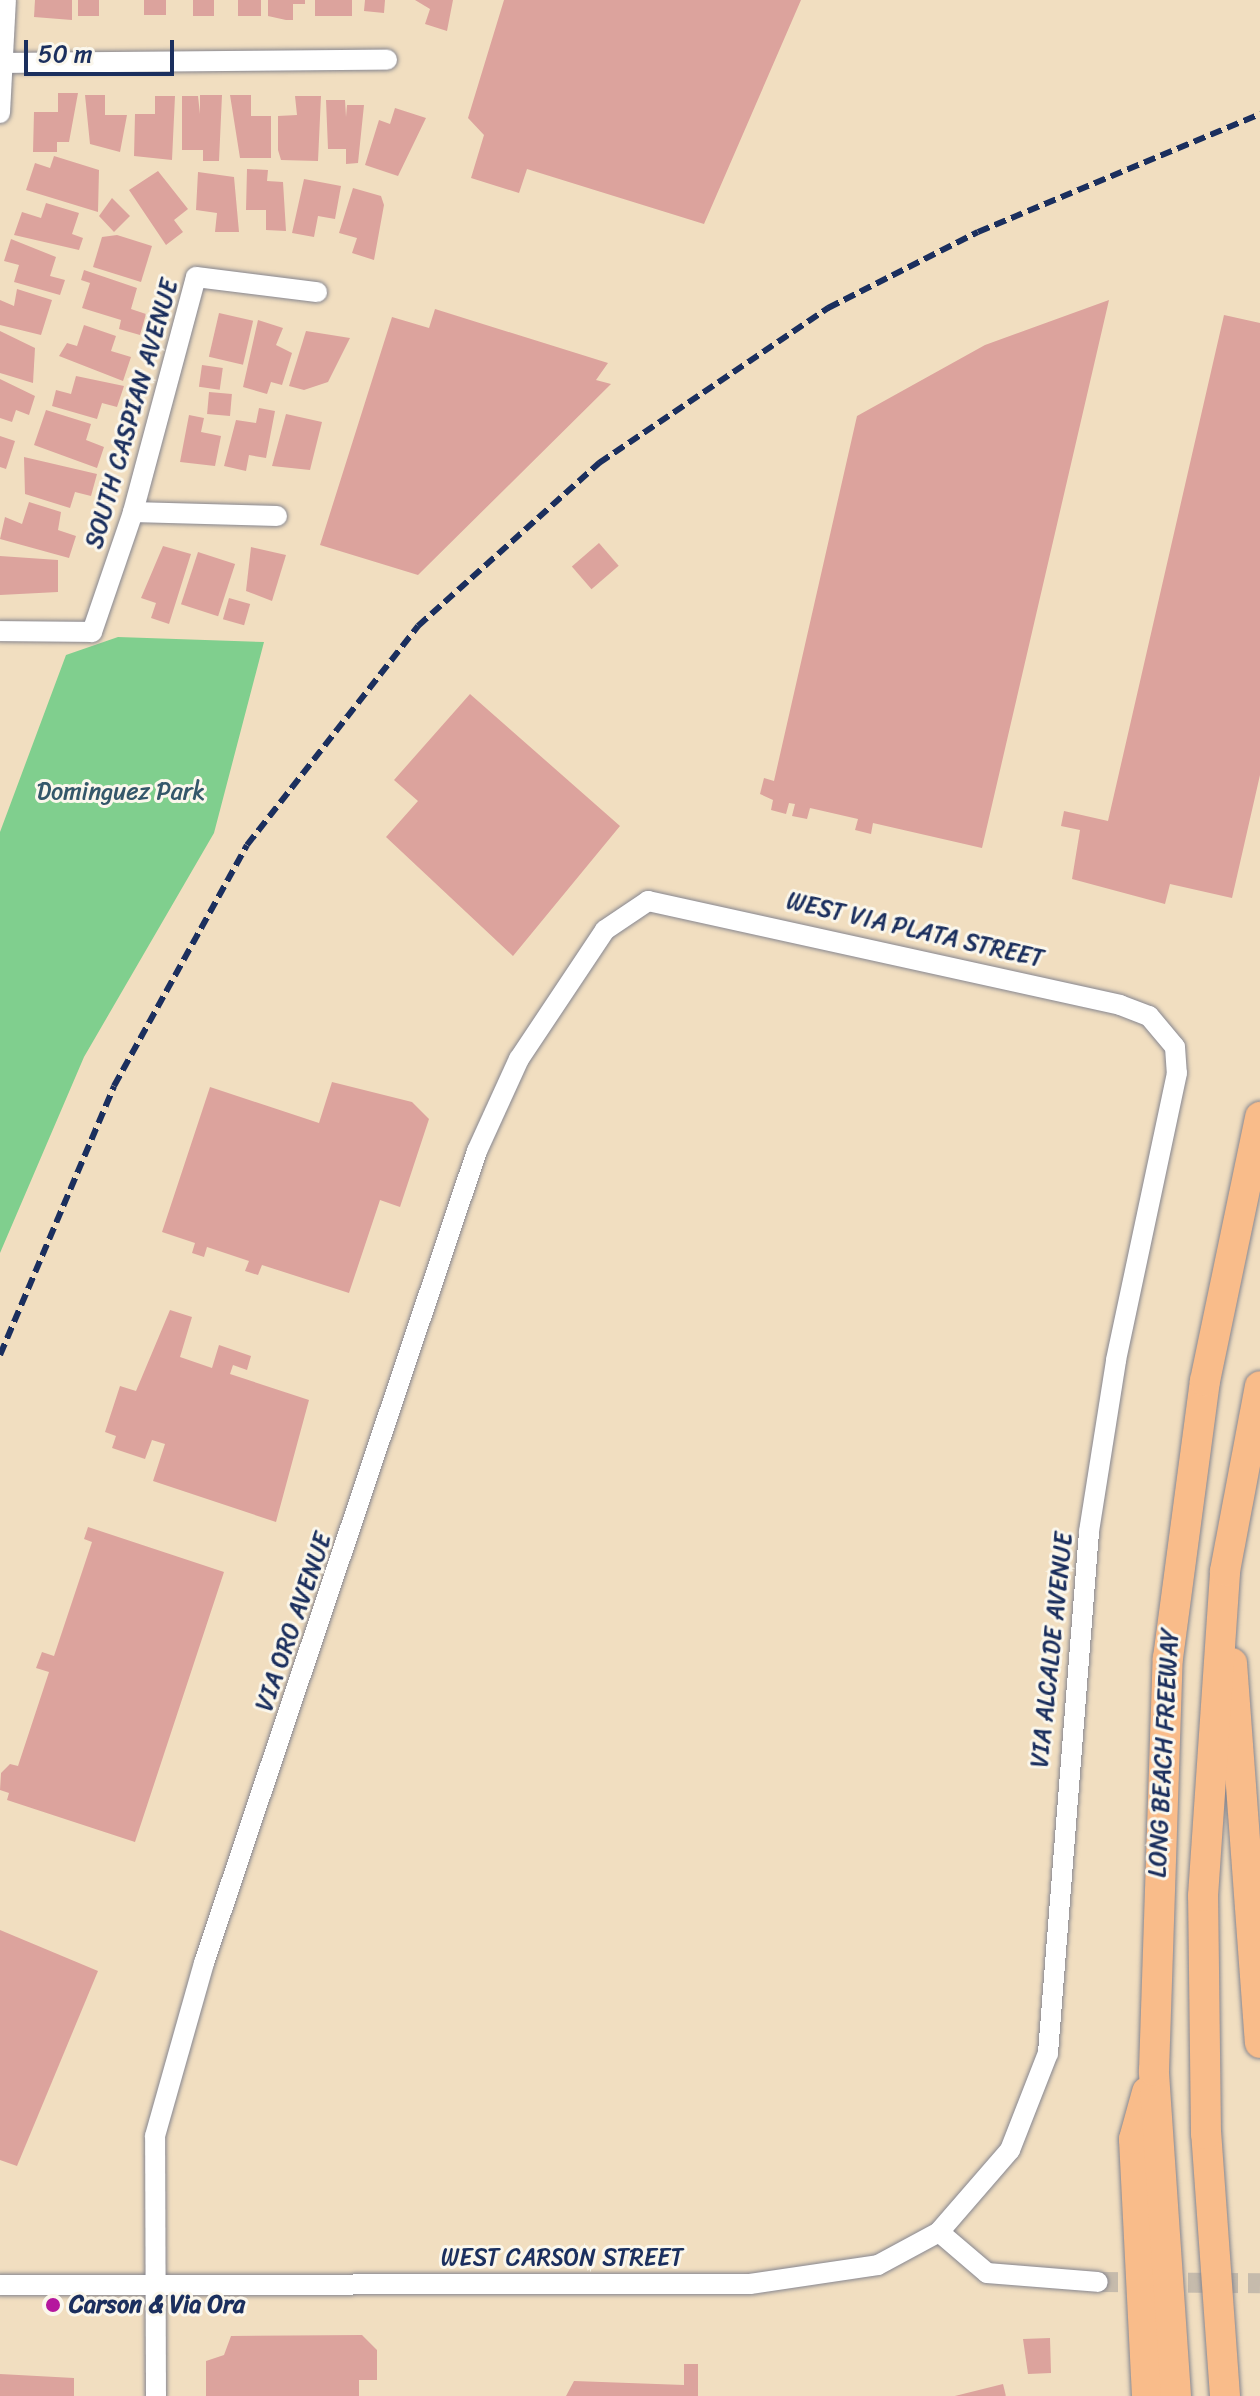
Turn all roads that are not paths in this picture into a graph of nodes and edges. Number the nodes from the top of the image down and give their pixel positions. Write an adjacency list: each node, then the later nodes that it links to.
1 (6, 0): 3 (street)
2 (387, 60): 3 (street)
3 (7, 63): 4 (street)
4 (0, 113)
5 (317, 292): 6 (street, SOUTH CASPIAN AVENUE)
6 (133, 512): 7 (street); 8 (street, SOUTH CASPIAN AVENUE)
7 (277, 516)
8 (0, 631)
9 (628, 909): 10 (street, WEST VIA PLATA STREET); 19 (street, VIA ORO AVENUE)
10 (1175, 1047): 16 (street, VIA ALCALDE AVENUE)
11 (1260, 1117): 15 (highway, LONG BEACH FREEWAY)
12 (1260, 1386): 13 (highway, LONG BEACH FREEWAY)
13 (1225, 1571): 14 (highway); 23 (highway, LONG BEACH FREEWAY)
14 (1260, 2043)
15 (1154, 2071): 21 (highway); 22 (highway, LONG BEACH FREEWAY)
16 (939, 2232): 17 (street); 19 (street, WEST CARSON STREET)
17 (1098, 2282)
18 (0, 2285): 19 (street, WEST CARSON STREET)
19 (153, 2285): 20 (street, VIA ORO AVENUE)
20 (156, 2396)
21 (1147, 2396)
22 (1176, 2396)
23 (1225, 2396)

